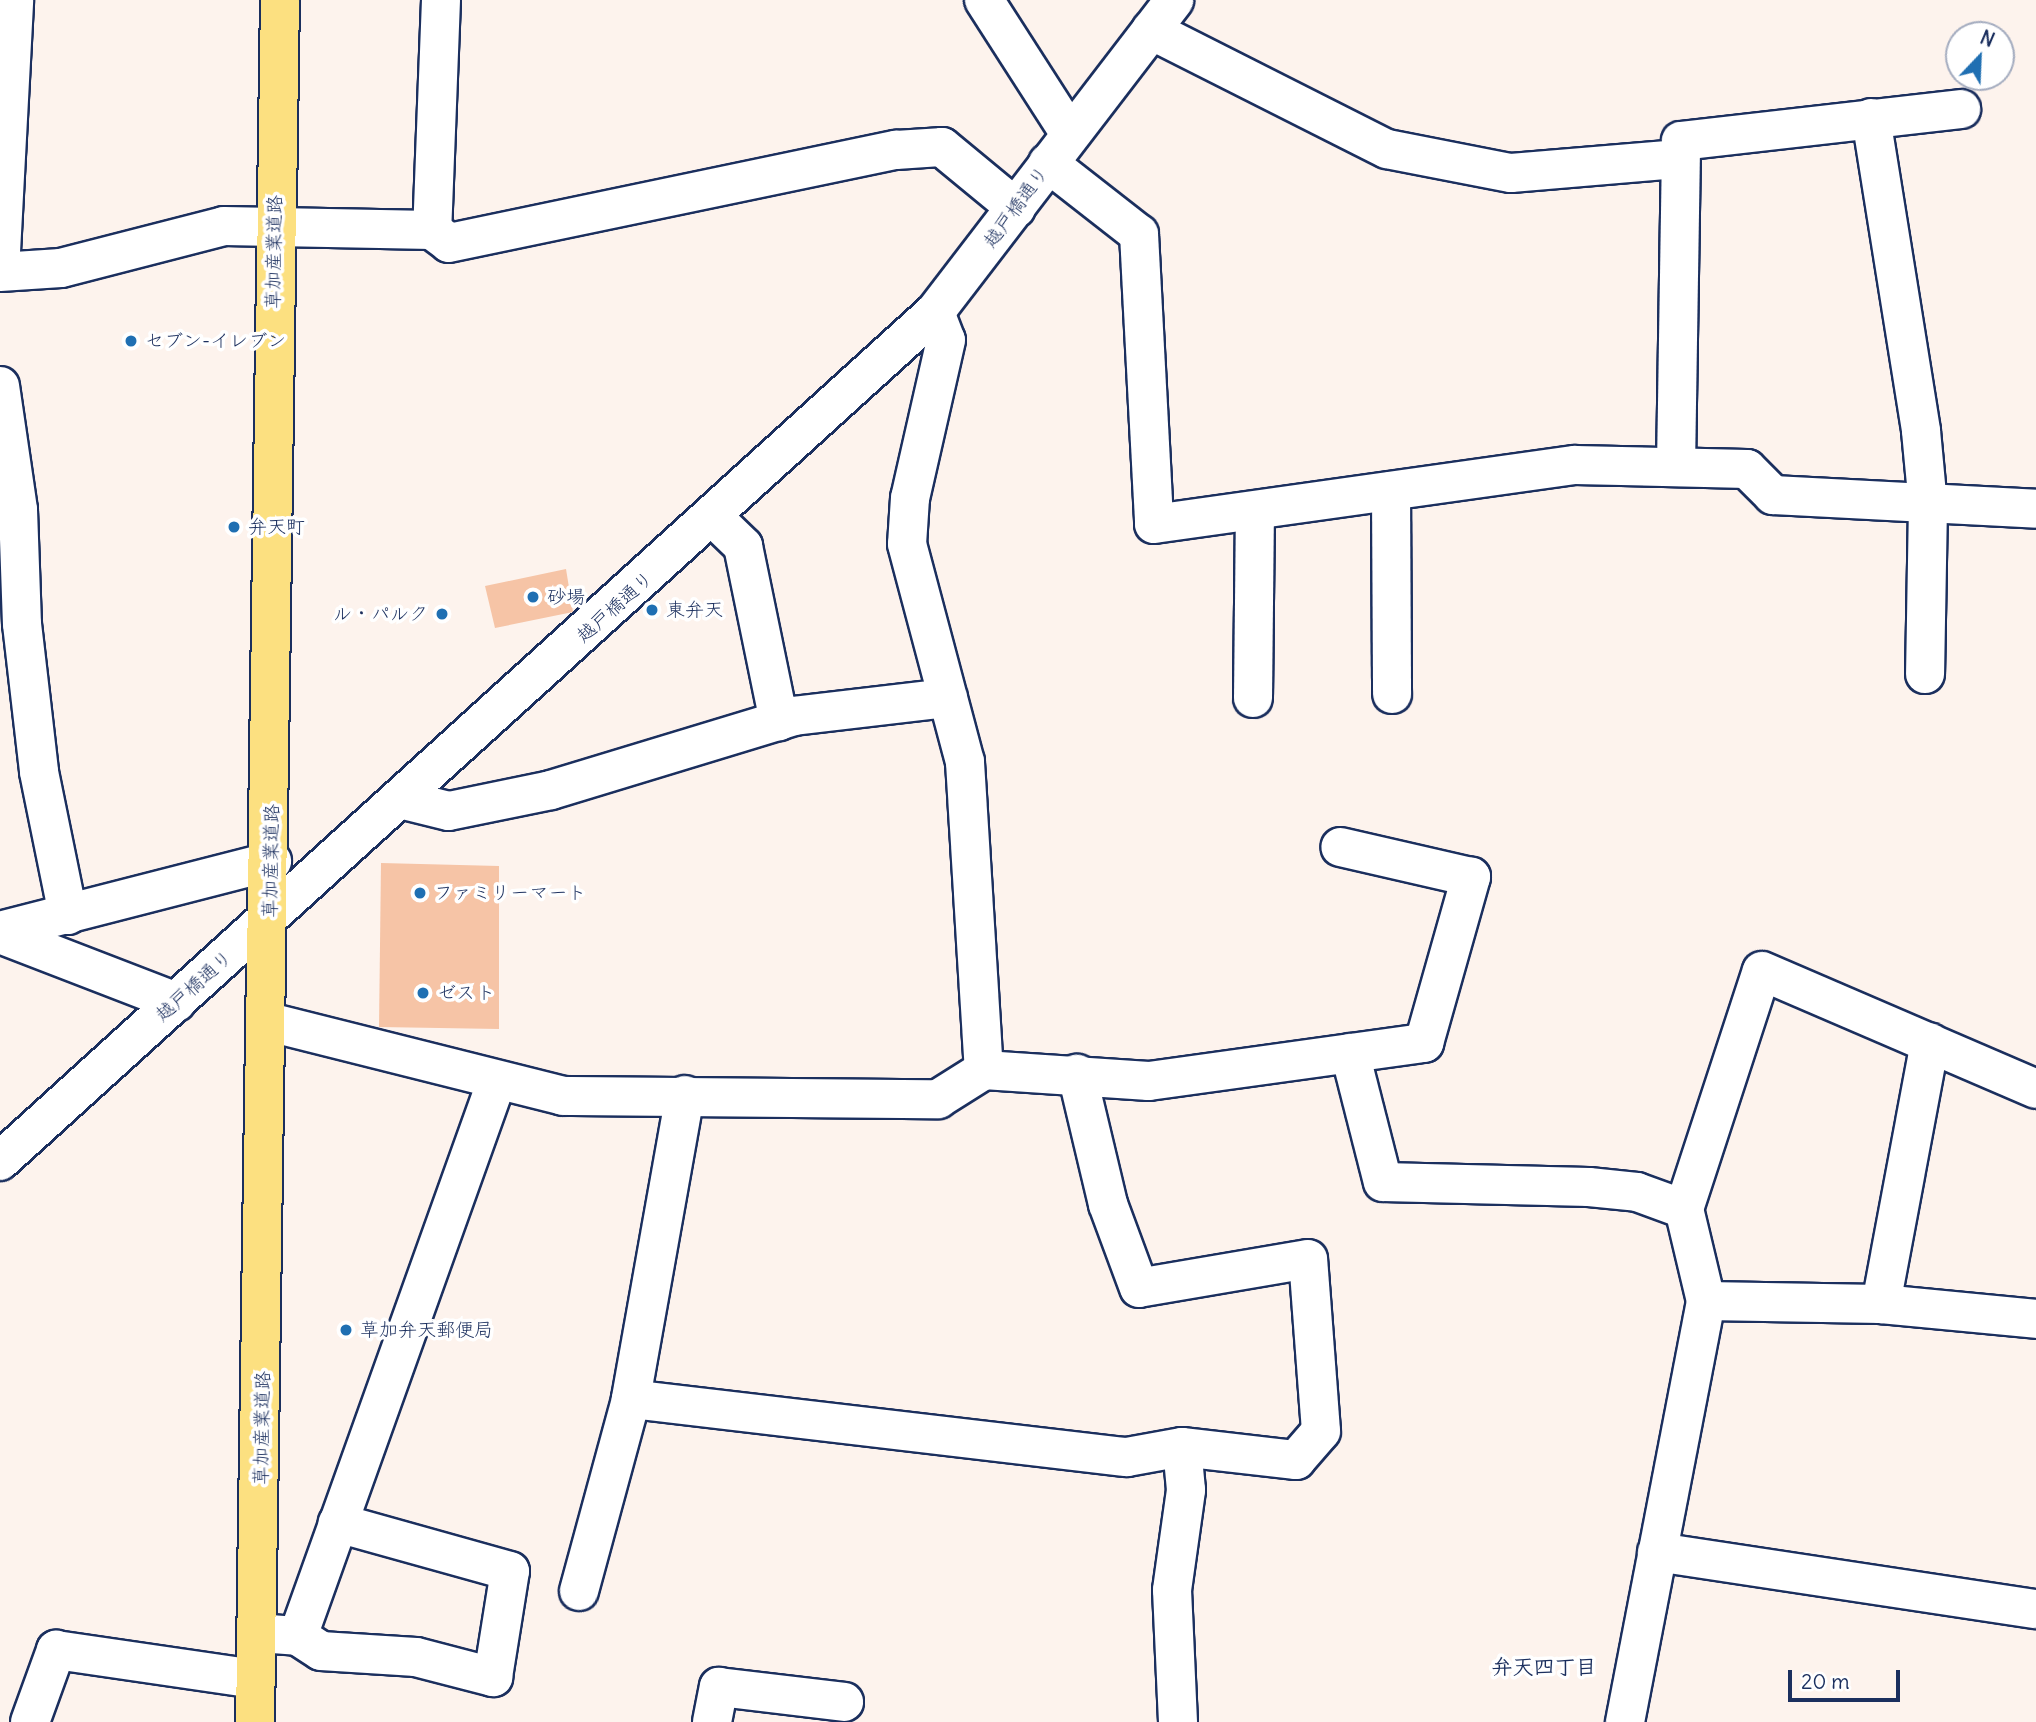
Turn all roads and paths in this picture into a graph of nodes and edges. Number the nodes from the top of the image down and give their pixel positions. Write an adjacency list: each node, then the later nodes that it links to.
1 (14, 0): 14 (street)
2 (280, 0): 12 (main road, 草加産業道路)
3 (441, 0): 13 (street)
4 (984, 0): 9 (street)
5 (1174, 0): 6 (street, 越戸橋通り)
6 (1151, 30): 9 (street, 越戸橋通り); 10 (street)
7 (1961, 109): 8 (street)
8 (1871, 118): 10 (street); 19 (street)
9 (1059, 149): 11 (street, 越戸橋通り); 21 (street)
10 (1679, 159): 17 (street)
11 (1016, 208): 13 (street); 15 (street, 越戸橋通り)
12 (274, 225): 13 (street); 14 (street); 30 (main road, 草加産業道路)
13 (432, 230)
14 (0, 272)
15 (935, 312): 22 (street, 越戸橋通り); 25 (street)
16 (0, 386): 31 (street)
17 (1676, 467): 18 (street); 19 (street)
18 (1391, 491): 21 (street); 24 (street)
19 (1928, 505): 20 (street); 23 (street)
20 (2036, 509)
21 (1255, 513): 26 (street)
22 (713, 517): 27 (street); 28 (street, 越戸橋通り)
23 (1925, 674)
24 (1392, 694)
25 (948, 698): 27 (street); 38 (street)
26 (1253, 698)
27 (779, 721): 28 (street)
28 (400, 799): 32 (street, 越戸橋通り)
29 (1340, 847): 37 (street)
30 (272, 861): 31 (street); 32 (main road, 草加産業道路)
31 (68, 915): 33 (street)
32 (271, 916): 34 (street, 越戸橋通り); 35 (main road, 草加産業道路)
33 (0, 932): 34 (street)
34 (176, 1002): 43 (street, 越戸橋通り)
35 (269, 1022): 40 (street); 54 (main road, 草加産業道路)
36 (1930, 1044): 41 (street); 44 (street); 46 (street)
37 (1350, 1053): 39 (street); 44 (street)
38 (984, 1070): 39 (street); 42 (street)
39 (1077, 1074): 49 (street)
40 (496, 1083): 42 (street); 50 (street)
41 (2036, 1089)
42 (685, 1095): 48 (street)
43 (0, 1161)
44 (1684, 1209): 45 (street)
45 (1706, 1301): 46 (street); 51 (street)
46 (1881, 1304): 47 (street)
47 (2036, 1318)
48 (631, 1399): 49 (street); 52 (street)
49 (1182, 1447): 61 (street)
50 (338, 1522): 55 (street); 55 (street)
51 (1657, 1552): 53 (street); 62 (street)
52 (579, 1591)
53 (2036, 1609)
54 (258, 1633): 55 (street); 56 (main road, 草加産業道路)
55 (298, 1636)
56 (256, 1679): 58 (street); 59 (main road, 草加産業道路)
57 (844, 1702): 60 (street)
58 (30, 1722)
59 (255, 1722)
60 (712, 1722)
61 (1178, 1722)
62 (1625, 1722)

